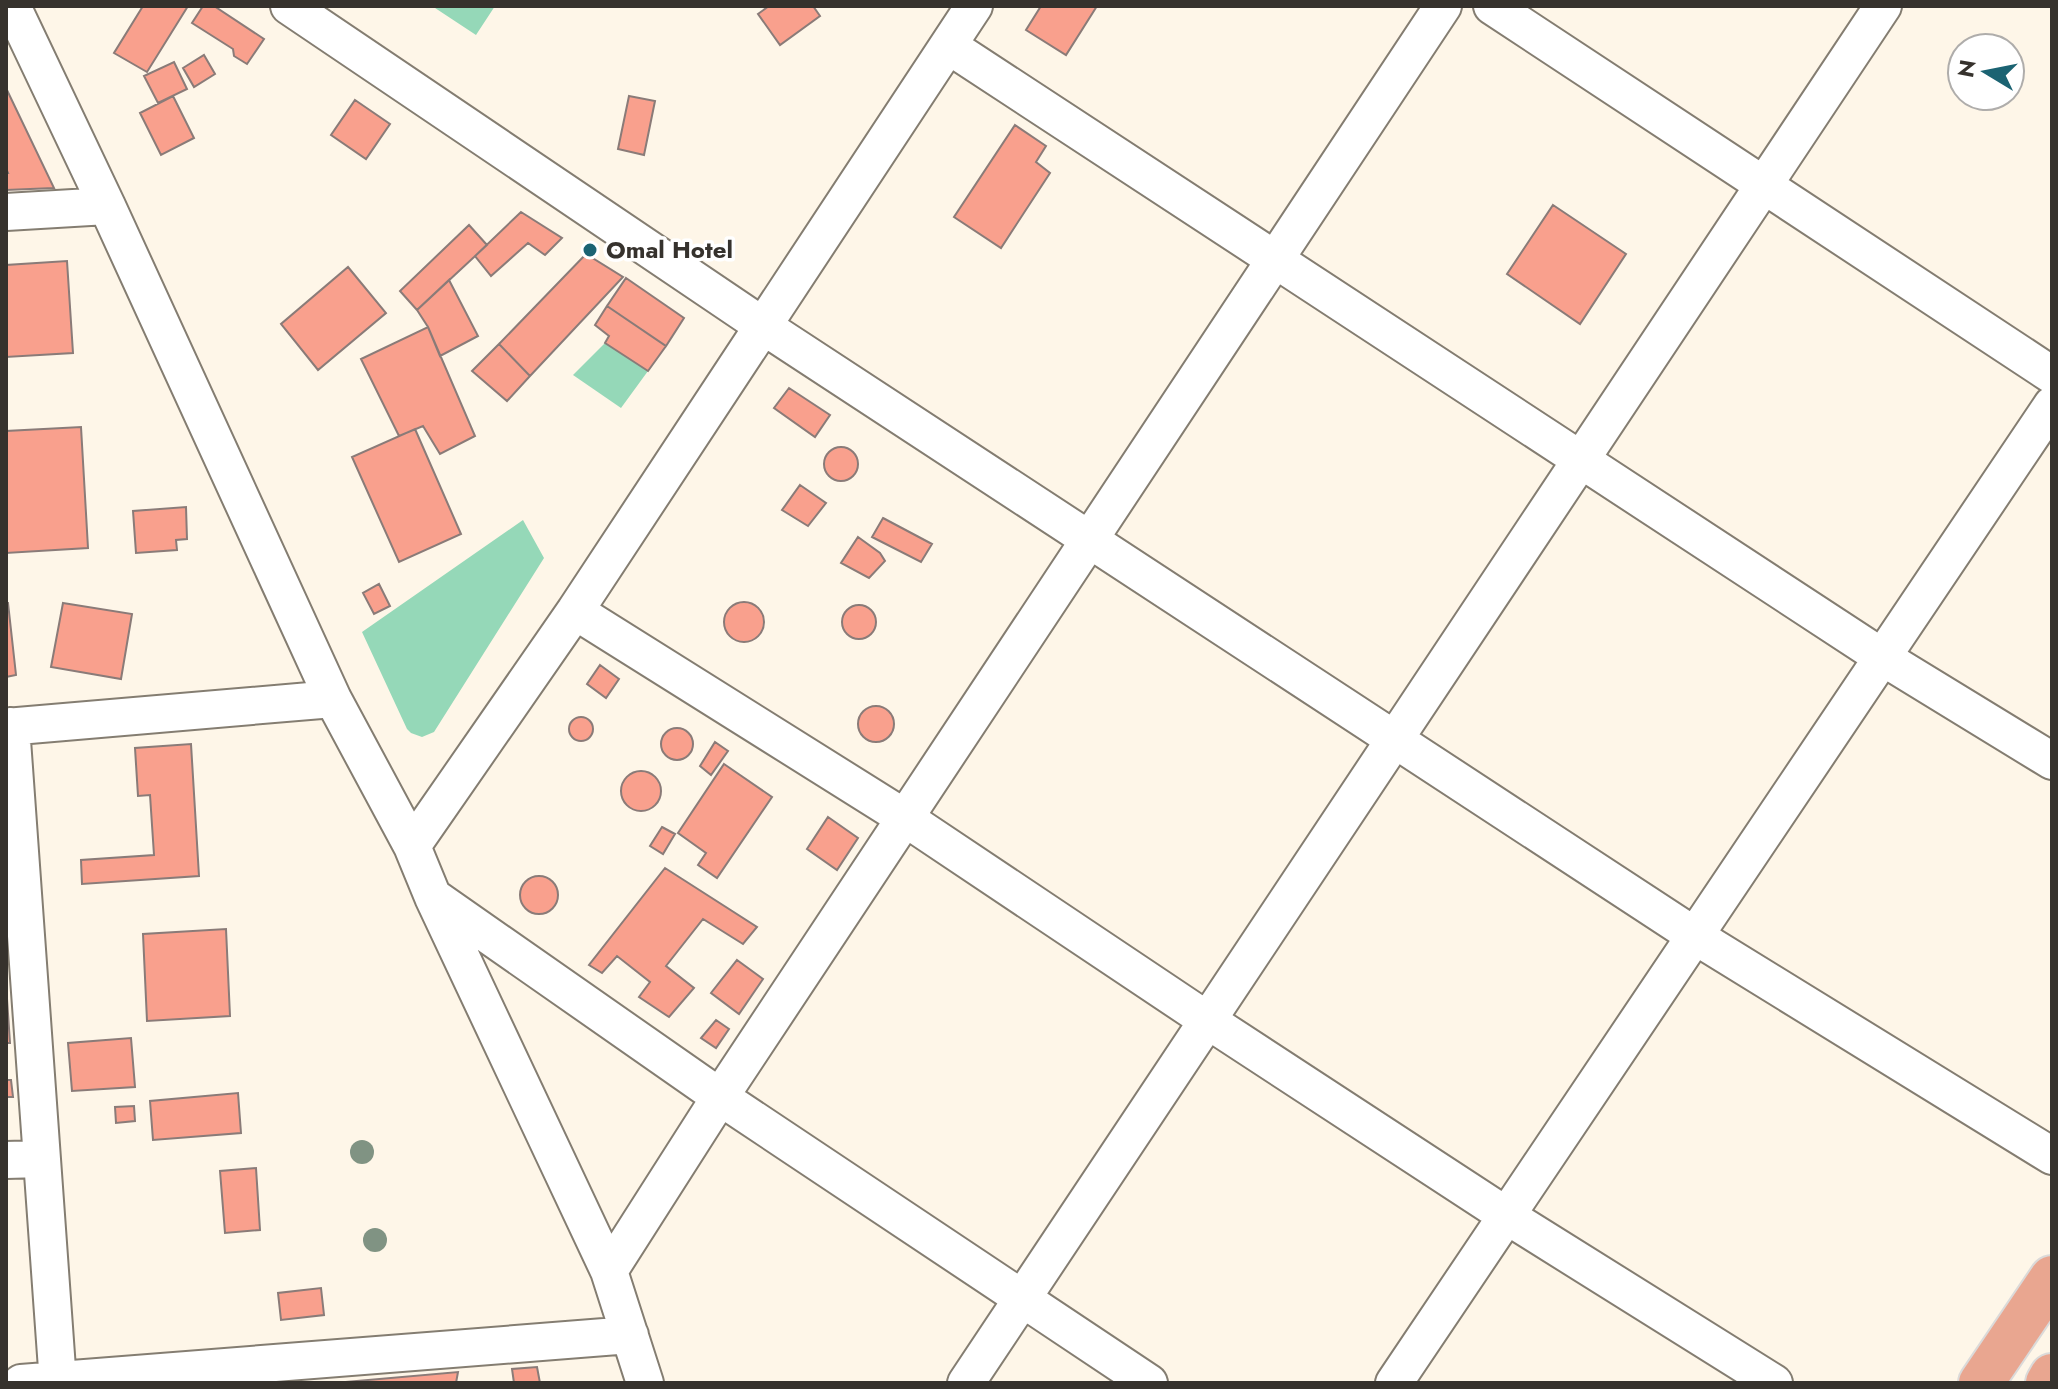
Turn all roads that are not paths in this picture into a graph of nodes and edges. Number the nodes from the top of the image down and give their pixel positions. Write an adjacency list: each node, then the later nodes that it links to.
1 (12, 6): 9 (street)
2 (289, 6): 12 (street)
3 (974, 6): 7 (street)
4 (1443, 6): 11 (street)
5 (1492, 6): 8 (street)
6 (1883, 6): 8 (street)
7 (949, 46): 11 (street); 12 (street)
8 (1764, 185): 13 (street); 15 (street)
9 (107, 206): 10 (street); 19 (street)
10 (6, 212)
11 (1275, 259): 15 (street); 16 (street)
12 (763, 326): 16 (street); 17 (street)
13 (2052, 375)
14 (2052, 405): 18 (street)
15 (1581, 460): 18 (street); 21 (street)
16 (1089, 540): 21 (street); 23 (street)
17 (575, 611): 23 (street); 24 (street)
18 (1882, 657): 22 (street); 26 (street)
19 (333, 699): 20 (street); 24 (street)
20 (8, 727): 30 (street)
21 (1394, 739): 26 (street); 27 (street)
22 (2052, 761)
23 (905, 818): 27 (street); 28 (street)
24 (412, 846): 25 (street)
25 (433, 897): 28 (street); 33 (street)
26 (1695, 936): 29 (street); 32 (street)
27 (1207, 1020): 32 (street); 35 (street)
28 (720, 1097): 33 (street); 35 (street)
29 (2052, 1156)
30 (42, 1159): 31 (street); 39 (street)
31 (6, 1160)
32 (1507, 1216): 44 (street); 45 (street)
33 (609, 1271): 36 (street)
34 (2052, 1278): 46 (main road)
35 (1022, 1298): 42 (street); 43 (street)
36 (630, 1335): 37 (street); 41 (street)
37 (304, 1372): 39 (street)
38 (2052, 1376): 47 (main road)
39 (58, 1381): 40 (street)
40 (21, 1383)
41 (645, 1383)
42 (966, 1383)
43 (1149, 1383)
44 (1394, 1383)
45 (1774, 1383)
46 (1981, 1383)
47 (2048, 1383)

